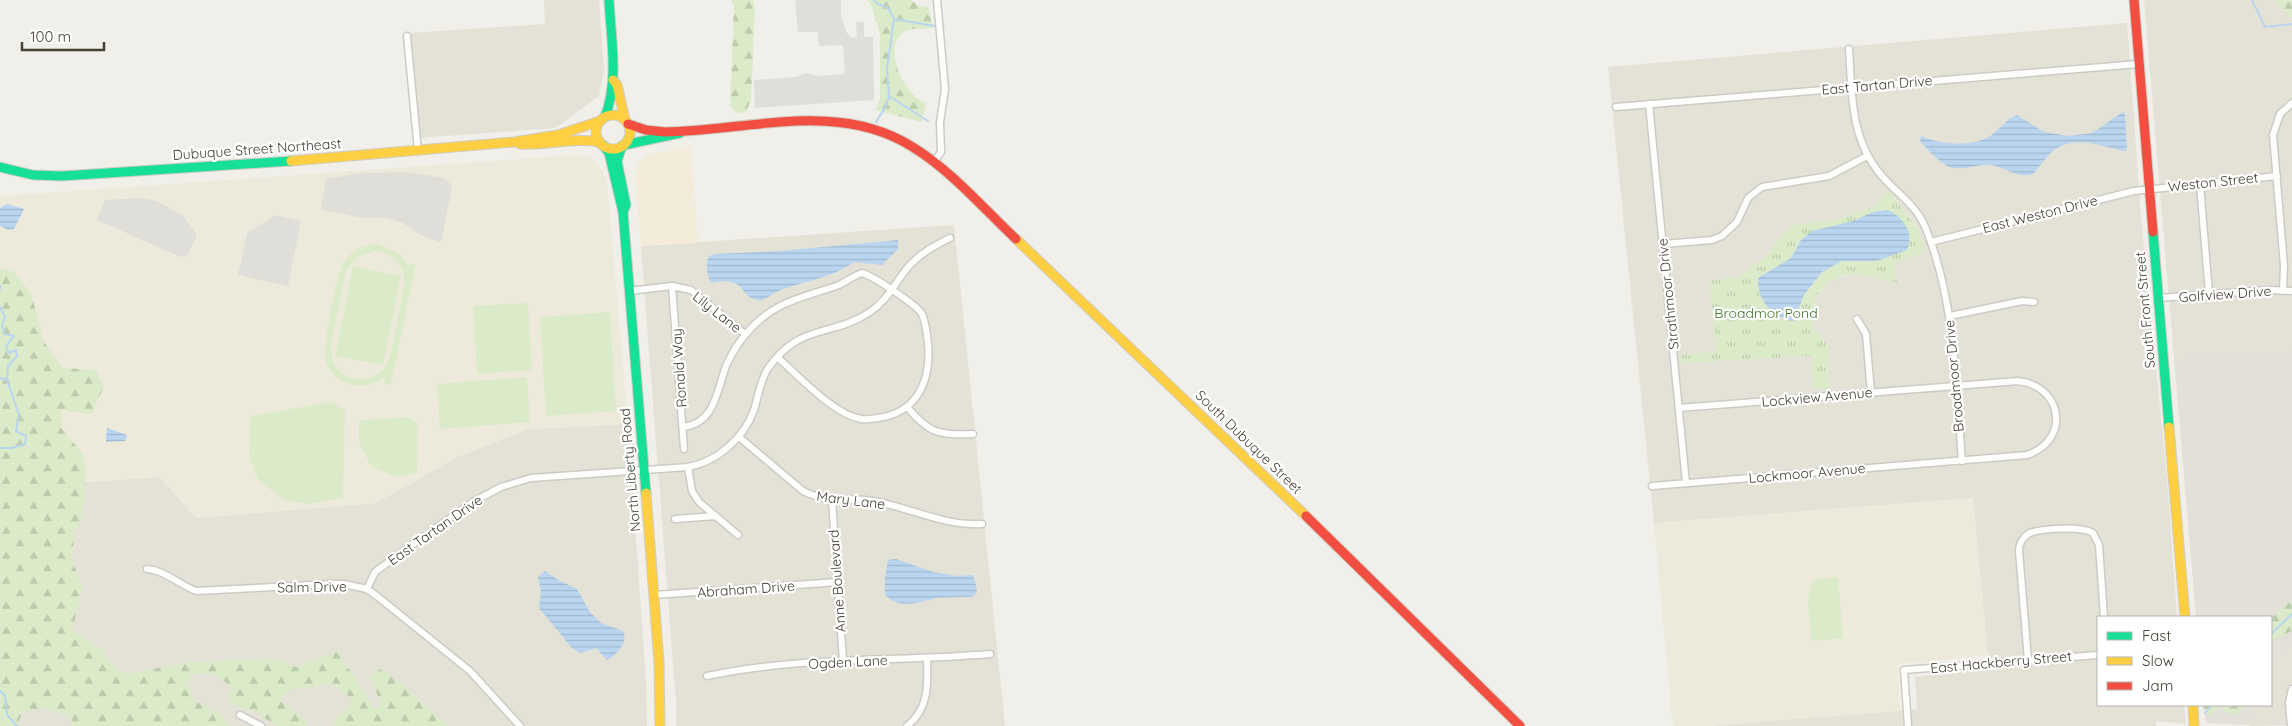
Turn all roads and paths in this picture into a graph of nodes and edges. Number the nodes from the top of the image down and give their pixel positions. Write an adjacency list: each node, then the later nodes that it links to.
1 (609, 0): 7 (main road)
2 (937, 0): 20 (street)
3 (2134, 0): 6 (main road, South Front Street)
4 (407, 36): 18 (street)
5 (1849, 49): 8 (street, Broadmoor Drive)
6 (2139, 64): 8 (street, East Tartan Drive); 24 (main road, South Front Street)
7 (613, 80): 12 (main road); 13 (main road)
8 (1852, 87): 10 (street, East Tartan Drive); 19 (street, Broadmoor Drive)
9 (2292, 103): 22 (street)
10 (1649, 104): 11 (street, East Tartan Drive); 28 (street, Strathmoor Drive)
11 (1616, 107)
12 (602, 119): 13 (main road); 15 (main road, Dubuque Street Northeast); 16 (main road)
13 (627, 122): 14 (main road); 17 (main road)
14 (683, 132): 17 (main road); 20 (main road)
15 (517, 143): 16 (main road, Dubuque Street Northeast); 18 (main road, Dubuque Street Northeast)
16 (602, 144): 17 (main road); 25 (main road, North Liberty Road)
17 (623, 146): 25 (main road, North Liberty Road)
18 (418, 151): 21 (main road, Dubuque Street Northeast)
19 (1867, 156): 27 (street, Broadmoor Drive); 28 (street)
20 (934, 162): 78 (main road, South Dubuque Street)
21 (0, 167)
22 (2277, 176): 23 (street, Weston Street); 32 (street)
23 (2200, 184): 24 (street, Weston Street); 34 (street)
24 (2149, 189): 27 (street, East Weston Drive); 35 (main road, South Front Street)
25 (623, 212): 30 (main road, North Liberty Road)
26 (950, 238): 31 (street, East Tartan Drive)
27 (1931, 242): 37 (street, Broadmoor Drive)
28 (1663, 244): 44 (street, Strathmoor Drive)
29 (672, 286): 30 (street, Lily Lane); 39 (street, Lily Lane); 45 (street, Ronald Way)
30 (629, 290): 51 (main road, North Liberty Road)
31 (892, 291): 39 (street); 40 (street, East Tartan Drive); 43 (street)
32 (2283, 291): 33 (street, Golfview Drive); 34 (street, Golfview Drive)
33 (2292, 292)
34 (2209, 294): 35 (street, Golfview Drive)
35 (2158, 298): 64 (main road, South Front Street)
36 (2034, 302): 37 (street)
37 (1950, 316): 41 (street, Broadmoor Drive)
38 (1857, 319): 42 (street)
39 (745, 334): 45 (street)
40 (778, 358): 43 (street); 47 (street, East Tartan Drive)
41 (1956, 386): 42 (street, Lockview Avenue); 49 (street, Broadmoor Drive); 49 (street, Lockview Avenue)
42 (1871, 393): 44 (street, Lockview Avenue)
43 (907, 407): 46 (street)
44 (1679, 408): 52 (street, Strathmoor Drive)
45 (683, 427): 48 (street, Ronald Way)
46 (973, 434)
47 (739, 437): 50 (street, East Tartan Drive); 54 (street, Mary Lane)
48 (684, 449)
49 (1962, 461): 52 (street, Lockmoor Avenue)
50 (688, 467): 51 (street, East Tartan Drive); 55 (street)
51 (644, 470): 61 (street, East Tartan Drive); 62 (main road, North Liberty Road)
52 (1686, 483): 53 (street, Lockmoor Avenue)
53 (1652, 486)
54 (832, 500): 57 (street, Mary Lane); 60 (street, Anne Boulevard)
55 (716, 516): 56 (street); 58 (street)
56 (675, 519)
57 (982, 524)
58 (738, 535)
59 (146, 569): 61 (street, Salm Drive)
60 (838, 582): 62 (street, Abraham Drive); 69 (street, Anne Boulevard)
61 (367, 589): 75 (street, Salm Drive)
62 (654, 595): 76 (main road, North Liberty Road)
63 (2104, 616): 68 (street)
64 (2185, 616)
65 (990, 654): 67 (street, Ogden Lane)
66 (2097, 655): 68 (street, East Hackberry Street)
67 (927, 659): 69 (street, Ogden Lane); 77 (street)
68 (2028, 660): 79 (street, East Hackberry Street)
69 (843, 661): 70 (street, Ogden Lane)
70 (708, 676)
71 (2292, 689): 81 (street)
72 (2192, 706): 80 (main road)
73 (240, 715): 74 (street)
74 (261, 726)
75 (520, 726)
76 (660, 726)
77 (907, 726)
78 (1520, 726)
79 (1908, 726)
80 (2194, 726)
81 (2291, 726)

